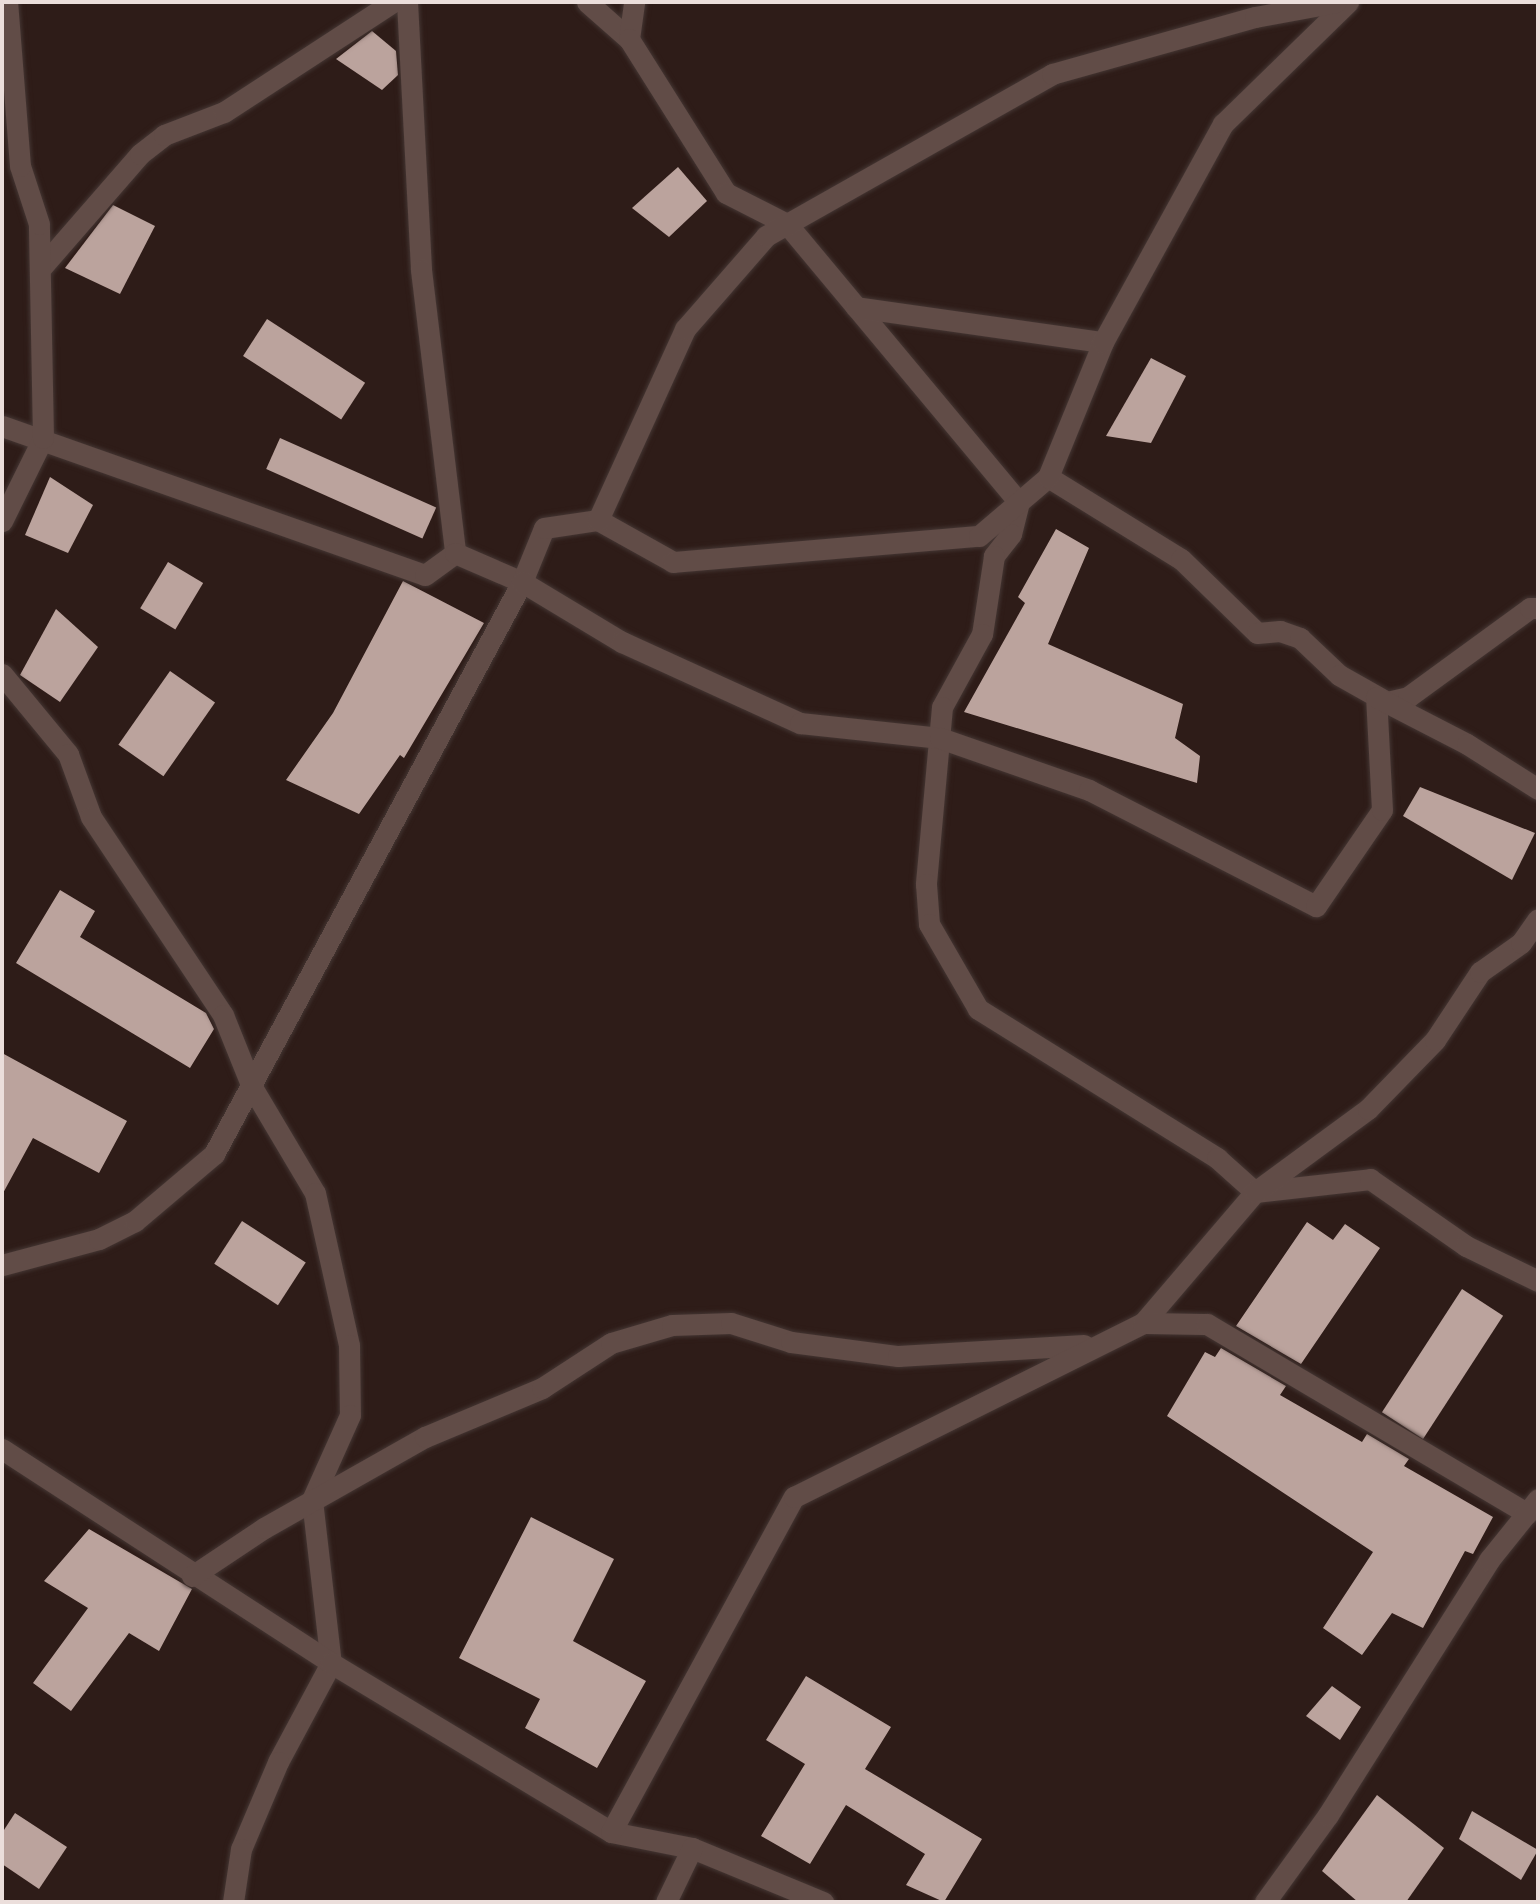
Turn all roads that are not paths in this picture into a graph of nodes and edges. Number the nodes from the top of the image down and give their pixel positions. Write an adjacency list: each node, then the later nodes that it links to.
1 (8, 2): 10 (street)
2 (393, 2): 10 (street)
3 (407, 2): 19 (street)
4 (587, 2): 8 (street)
5 (635, 2): 8 (street)
6 (1336, 2): 9 (street)
7 (1348, 2): 12 (street)
8 (629, 39): 9 (street)
9 (787, 224): 11 (street); 17 (street)
10 (40, 269): 14 (street)
11 (856, 307): 12 (street); 16 (street)
12 (1103, 342): 15 (street)
13 (2, 426): 14 (street)
14 (43, 439): 18 (street); 19 (street)
15 (1048, 477): 16 (street); 23 (street)
16 (1019, 502): 17 (street); 24 (street)
17 (598, 520): 20 (street)
18 (2, 521)
19 (455, 553): 20 (street)
20 (522, 582): 24 (street); 27 (street)
21 (1538, 608): 23 (street)
22 (2, 674): 27 (street)
23 (1376, 697): 24 (street); 25 (street)
24 (940, 738): 28 (street)
25 (1538, 789)
26 (1538, 919): 28 (street)
27 (252, 1087): 29 (street); 34 (street)
28 (1255, 1192): 30 (street); 31 (street)
29 (2, 1265)
30 (1538, 1281)
31 (1143, 1324): 32 (street); 35 (street)
32 (1091, 1345): 34 (street); 38 (street)
33 (2, 1449): 36 (street)
34 (313, 1500): 36 (street); 37 (street)
35 (1532, 1506): 43 (street)
36 (192, 1576): 37 (street)
37 (331, 1664): 38 (street); 40 (street)
38 (611, 1832): 39 (street)
39 (692, 1848): 41 (street); 42 (street)
40 (233, 1902)
41 (666, 1902)
42 (823, 1902)
43 (1265, 1902)

